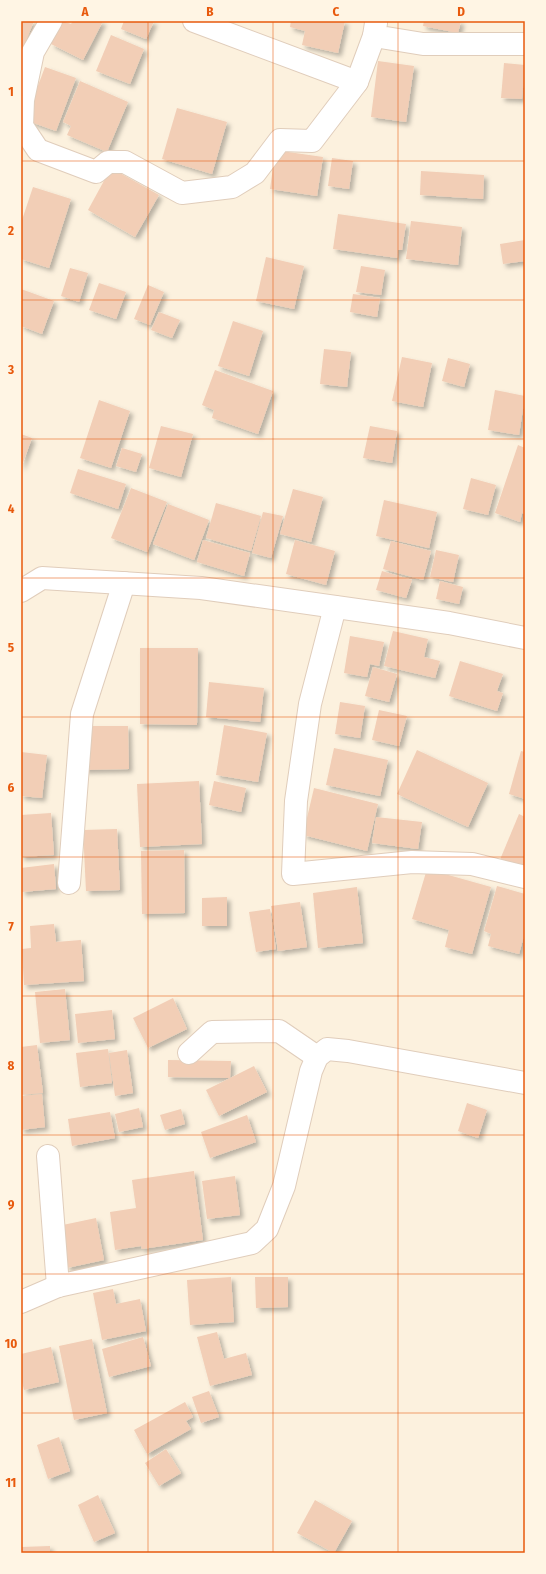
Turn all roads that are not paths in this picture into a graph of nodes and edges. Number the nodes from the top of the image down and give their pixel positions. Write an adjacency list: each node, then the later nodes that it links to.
1 (52, 21): 5 (street)
2 (194, 21): 5 (street)
3 (375, 29): 4 (street); 5 (street)
4 (525, 44)
5 (357, 82)
6 (124, 583): 7 (street); 8 (street); 11 (street)
7 (21, 591)
8 (335, 607): 9 (street); 10 (street)
9 (525, 638)
10 (525, 878)
11 (69, 883)
12 (189, 1053): 13 (street)
13 (317, 1057): 14 (street); 16 (street)
14 (525, 1083)
15 (48, 1156): 16 (street)
16 (58, 1286): 17 (street)
17 (21, 1302)

